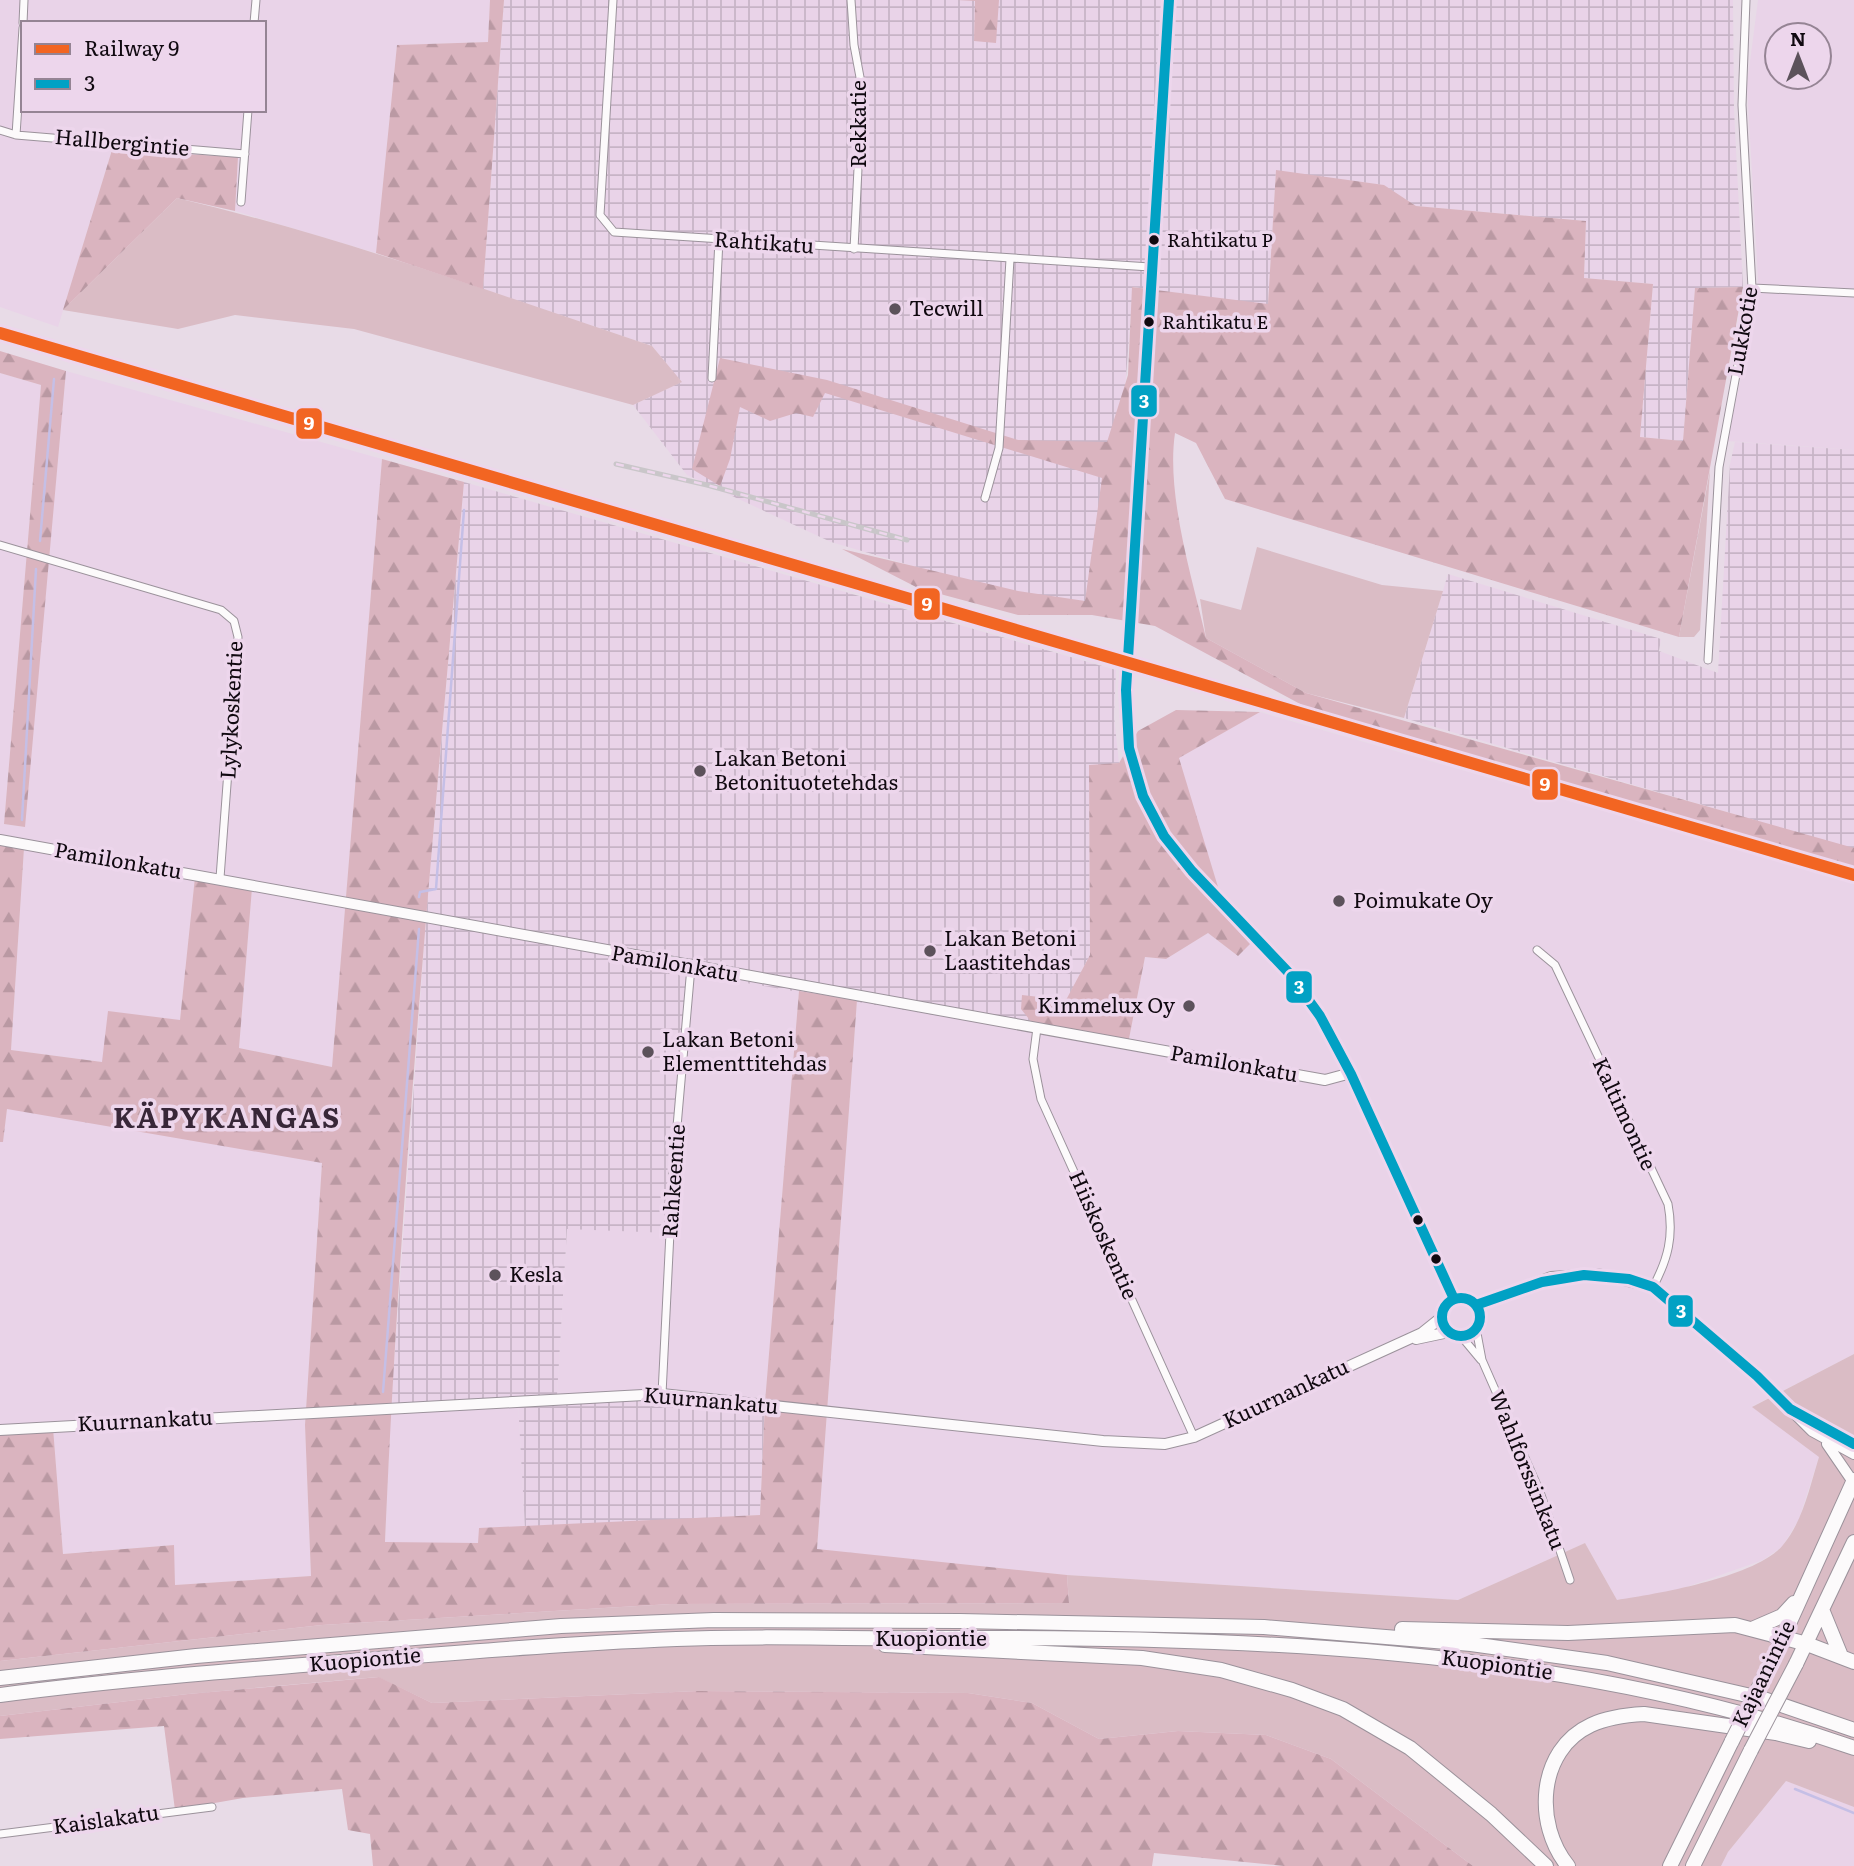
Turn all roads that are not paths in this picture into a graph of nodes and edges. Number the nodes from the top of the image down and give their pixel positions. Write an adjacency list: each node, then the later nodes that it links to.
1 (24, 0): 7 (street)
2 (256, 0): 8 (street)
3 (613, 0): 15 (street, Rahtikatu)
4 (851, 0): 16 (street, Rekkatie)
5 (1169, 0): 18 (street)
6 (1746, 0): 19 (street, Lukkotie)
7 (23, 21)
8 (254, 21)
9 (21, 59): 12 (street)
10 (248, 112): 13 (street)
11 (0, 130): 12 (street, Hallbergintie)
12 (16, 135): 13 (street, Hallbergintie)
13 (245, 154): 14 (street)
14 (241, 202)
15 (719, 240): 16 (street, Rahtikatu); 21 (street)
16 (854, 249): 17 (street, Rahtikatu)
17 (1010, 260): 18 (street, Rahtikatu); 22 (street)
18 (1150, 267): 30 (street)
19 (1752, 288): 20 (street); 24 (street, Lukkotie)
20 (1854, 293)
21 (712, 378)
22 (985, 498)
23 (0, 545): 26 (street, Lylykoskentie)
24 (1708, 660)
25 (0, 840): 26 (street, Pamilonkatu)
26 (220, 878): 28 (street, Pamilonkatu)
27 (1537, 950): 31 (street, Kaltimontie)
28 (691, 967): 29 (street, Pamilonkatu); 39 (street, Rahkeentie)
29 (1037, 1028): 30 (street, Pamilonkatu); 43 (street, Hiiskoskentie)
30 (1351, 1073): 32 (street)
31 (1653, 1287): 33 (street); 40 (street)
32 (1454, 1299): 33 (street); 34 (street)
33 (1476, 1305): 35 (street)
34 (1442, 1317): 36 (street); 37 (street, Kuurnankatu)
35 (1476, 1328): 36 (street); 38 (street, Wahlforssinkatu)
36 (1455, 1334): 37 (street, Kuurnankatu); 38 (street, Wahlforssinkatu)
37 (1400, 1343): 43 (street, Kuurnankatu)
38 (1482, 1360): 48 (street, Wahlforssinkatu)
39 (662, 1394): 41 (street, Kuurnankatu); 43 (street, Kuurnankatu)
40 (1790, 1409): 42 (street); 44 (street)
41 (0, 1430)
42 (1812, 1431): 45 (street); 46 (street)
43 (1194, 1437)
44 (1854, 1444)
45 (1854, 1454)
46 (1854, 1481): 49 (highway, Kajaanintie)
47 (1854, 1542): 50 (highway, Kajaanintie)
48 (1570, 1580)
49 (1802, 1595): 52 (highway); 54 (highway, Kajaanintie)
50 (1822, 1612): 55 (highway, Kajaanintie); 56 (highway)
51 (1264, 1627): 52 (highway); 57 (highway, Kuopiontie); 59 (highway, Kuopiontie)
52 (1752, 1629): 54 (highway)
53 (855, 1639): 58 (highway, Kuopiontie); 60 (highway, Kuopiontie); 64 (highway)
54 (1782, 1640): 55 (highway); 63 (highway, Kajaanintie, bridge)
55 (1807, 1644): 56 (highway); 68 (highway, Kajaanintie, bridge)
56 (1848, 1659)
57 (0, 1678)
58 (0, 1695)
59 (1854, 1730)
60 (1854, 1750): 65 (highway)
61 (212, 1807): 62 (street, Kaislakatu)
62 (0, 1835)
63 (1681, 1844): 66 (highway); 67 (highway, Kajaanintie)
64 (1546, 1866)
65 (1568, 1866)
66 (1660, 1866)
67 (1670, 1866)
68 (1693, 1866)

